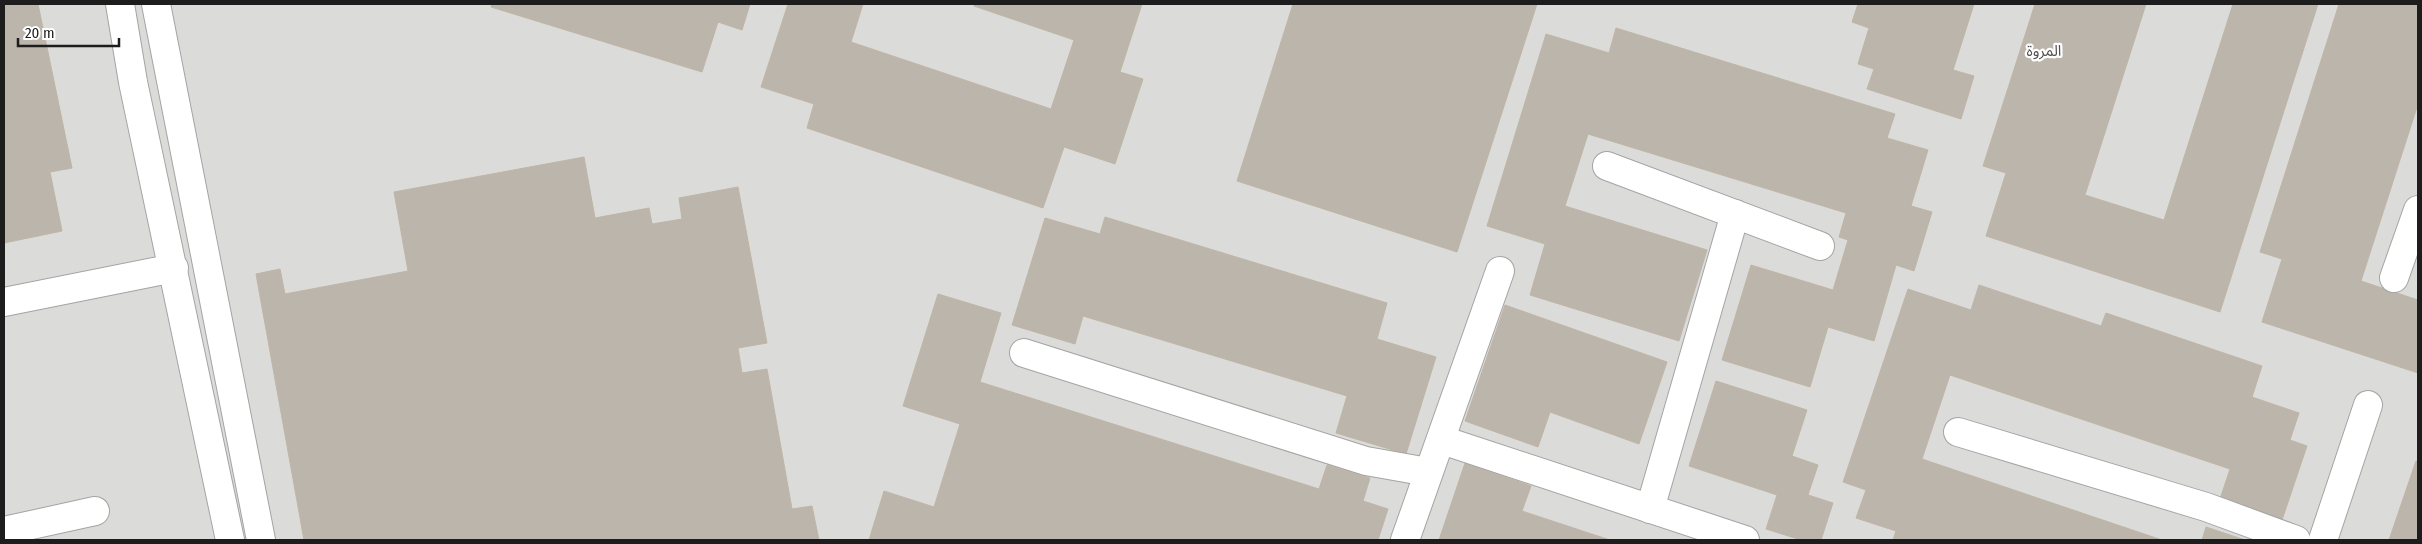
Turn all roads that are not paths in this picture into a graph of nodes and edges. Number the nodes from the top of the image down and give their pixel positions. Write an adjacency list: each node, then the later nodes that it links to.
1 (120, 4): 7 (street)
2 (156, 4): 20 (street)
3 (1607, 166): 5 (street)
4 (2418, 210): 9 (street)
5 (1735, 214): 6 (street); 16 (street)
6 (1820, 246)
7 (174, 268): 10 (street); 19 (street)
8 (1500, 271): 14 (street)
9 (2394, 278)
10 (4, 302)
11 (1024, 353): 15 (street)
12 (2368, 405): 24 (street)
13 (1958, 432): 23 (street)
14 (1442, 440): 15 (street); 16 (street)
15 (1428, 472): 21 (street)
16 (1650, 509): 22 (street)
17 (95, 511): 18 (street)
18 (4, 531)
19 (230, 540)
20 (261, 540)
21 (1405, 540)
22 (1745, 540)
23 (2296, 540)
24 (2323, 540)

